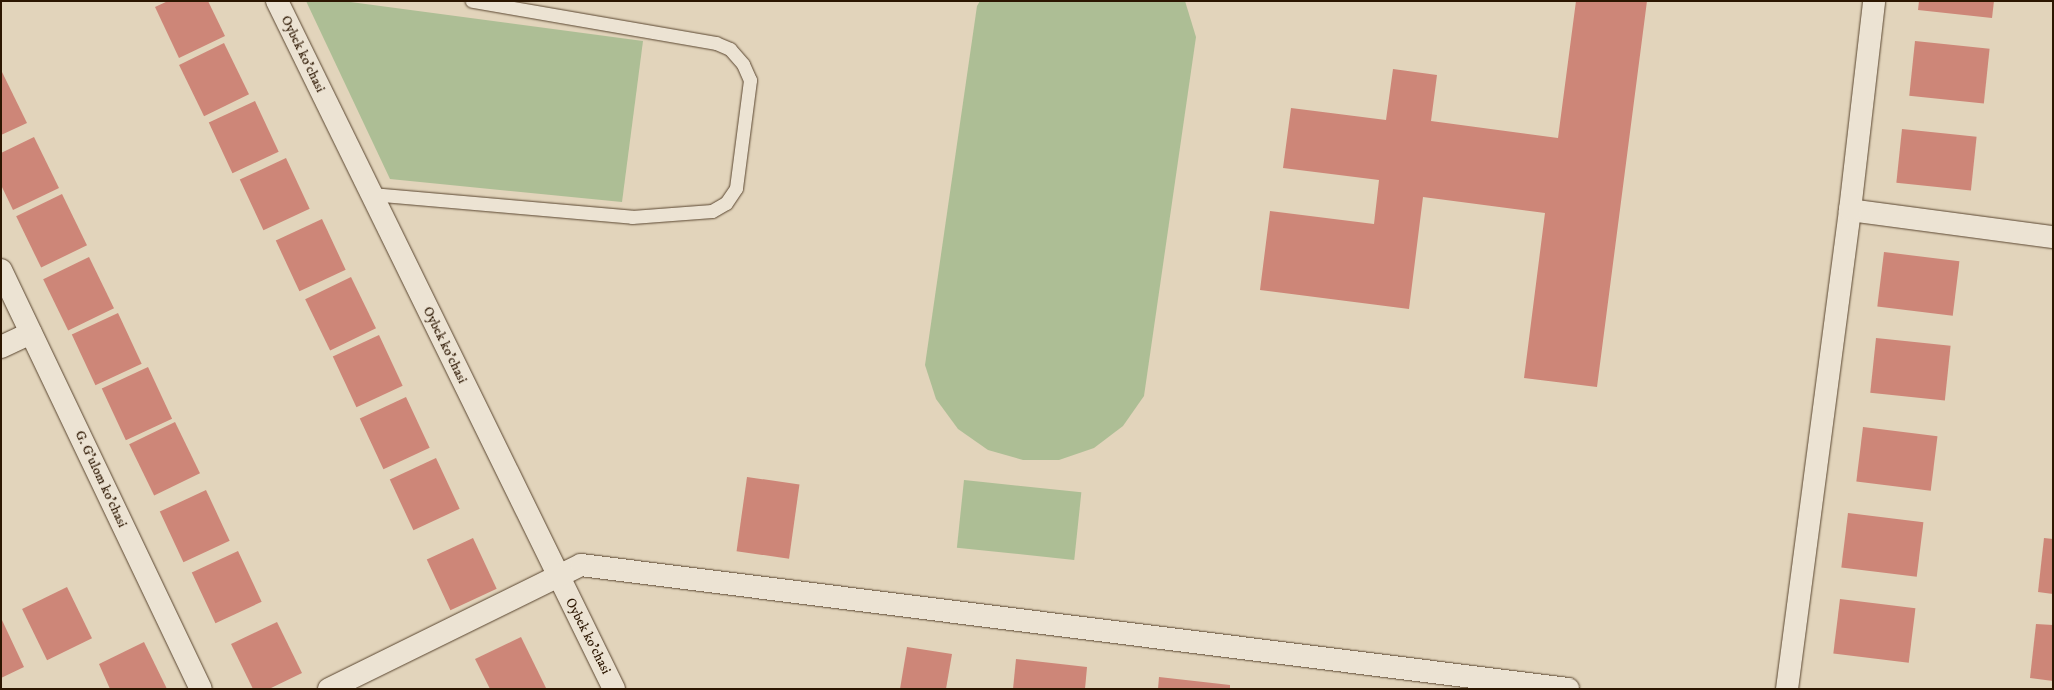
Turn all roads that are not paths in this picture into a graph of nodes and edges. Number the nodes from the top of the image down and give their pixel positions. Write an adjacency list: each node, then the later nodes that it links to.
1 (277, 1): 4 (street, Oybek ko'chasi)
2 (472, 1): 4 (lane)
3 (1874, 1): 5 (street)
4 (371, 194): 10 (street, Oybek ko'chasi)
5 (1850, 210): 6 (street); 15 (street)
6 (2053, 237)
7 (1, 270): 8 (street, G. G'ulom ko'chasi)
8 (31, 333): 9 (street); 11 (street, G. G'ulom ko'chasi)
9 (1, 347)
10 (557, 576): 12 (street); 13 (street, Oybek ko'chasi); 14 (street)
11 (201, 689)
12 (329, 689)
13 (614, 689)
14 (1568, 689)
15 (1787, 689)

